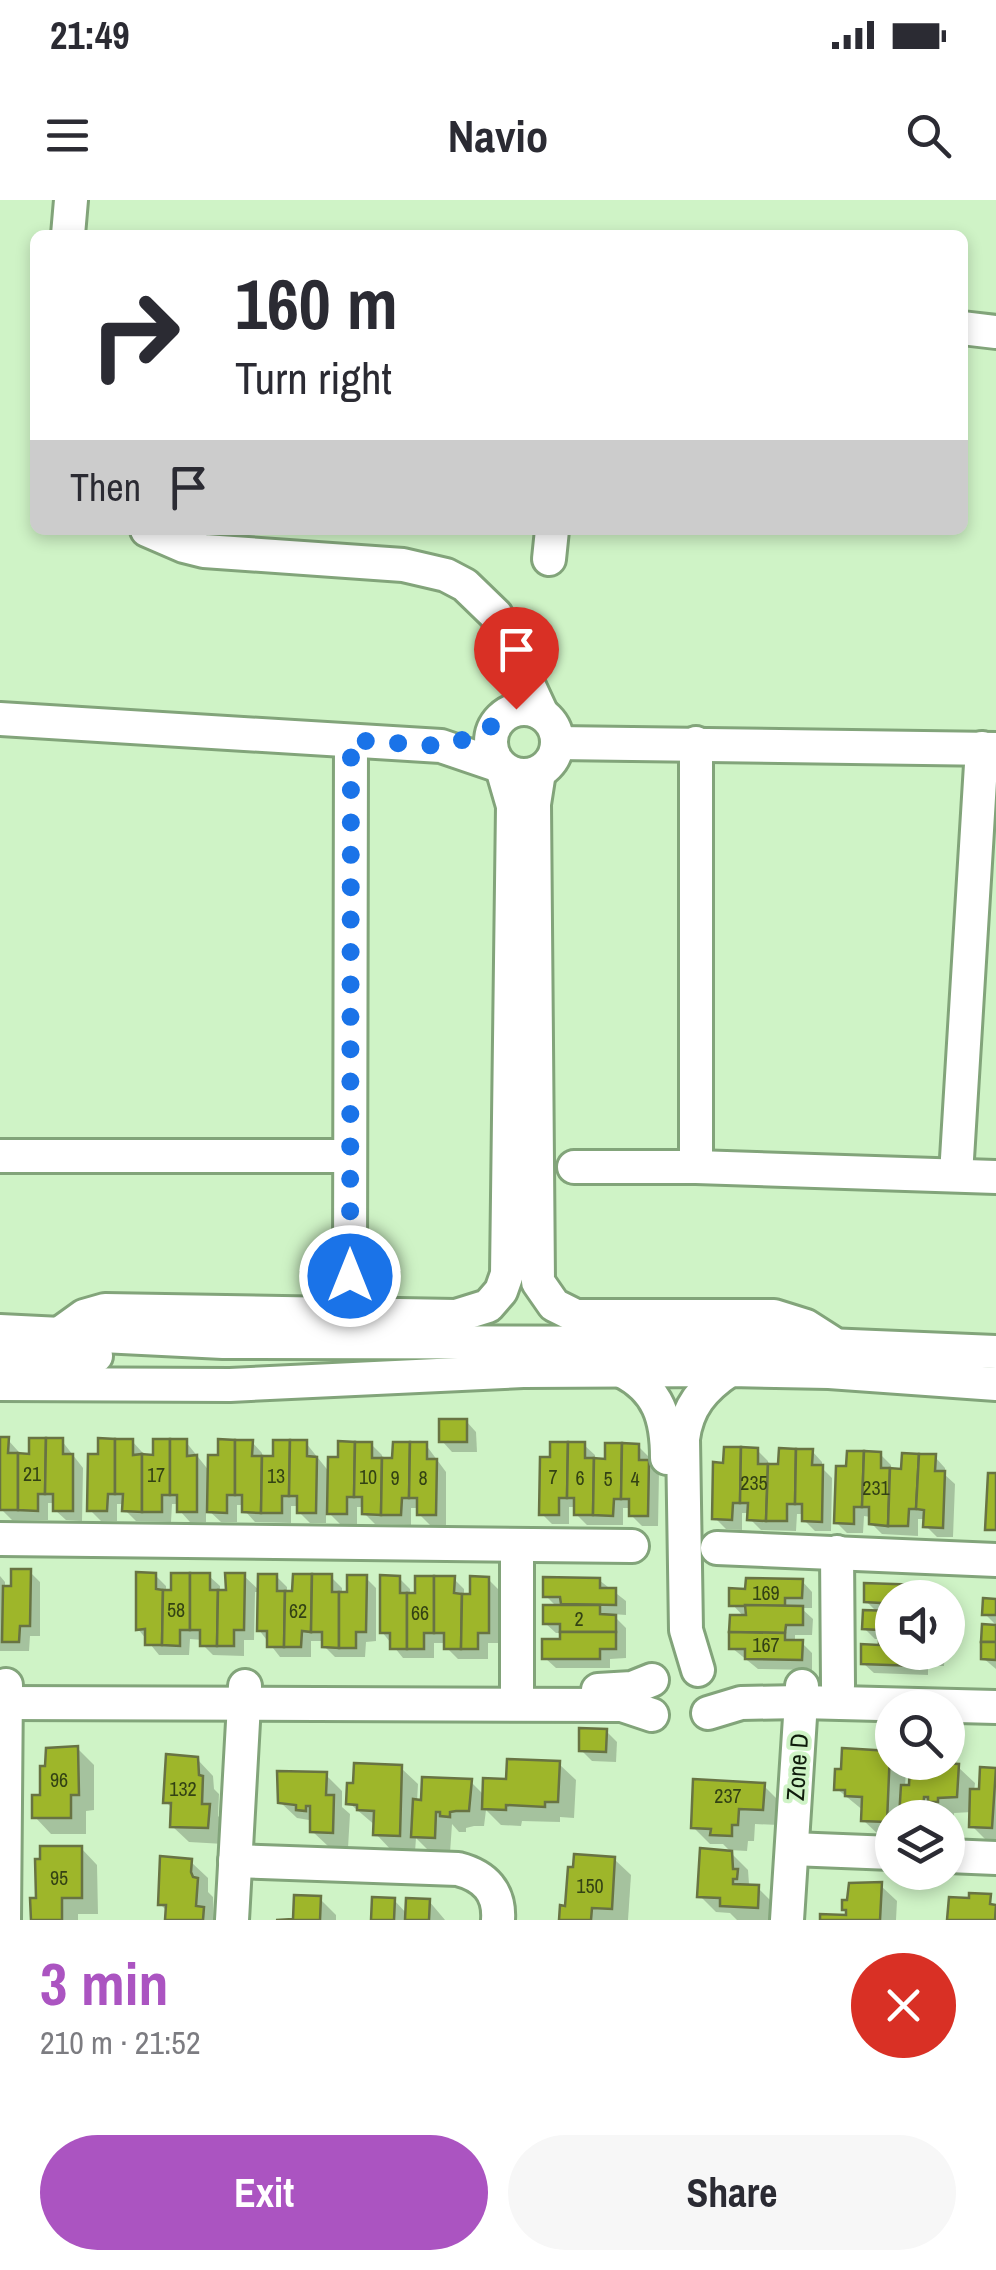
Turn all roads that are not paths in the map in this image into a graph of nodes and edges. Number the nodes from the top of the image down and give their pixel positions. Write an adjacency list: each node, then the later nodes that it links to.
1 (71, 200): 2 (street)
2 (68, 230)
3 (968, 329): 4 (street)
4 (996, 332)
5 (159, 535): 6 (street)
6 (520, 670): 8 (street); 9 (street)
7 (0, 720): 10 (street)
8 (497, 722): 9 (street); 12 (street); 14 (street)
9 (550, 728): 11 (street); 15 (street)
10 (351, 740): 12 (street); 17 (street)
11 (696, 744): 13 (street); 18 (street)
12 (440, 746): 14 (street)
13 (989, 748): 20 (street)
14 (501, 767): 15 (street); 22 (street)
15 (540, 772): 22 (street)
16 (0, 1156): 17 (street)
17 (350, 1156): 23 (street)
18 (696, 1167): 19 (street); 20 (street)
19 (574, 1168)
20 (956, 1174): 21 (street)
21 (996, 1177)
22 (523, 1194): 25 (street); 27 (street)
23 (350, 1276)
24 (0, 1331): 25 (street)
25 (59, 1334): 26 (street)
26 (223, 1342): 27 (street); 29 (street)
27 (834, 1344): 28 (street)
28 (996, 1352)
29 (0, 1356)
30 (730, 1370): 31 (street); 33 (street); 41 (street)
31 (622, 1371): 32 (street); 40 (street)
32 (0, 1384)
33 (996, 1384)
34 (0, 1539): 35 (street)
35 (517, 1545): 36 (street); 43 (street)
36 (632, 1546)
37 (718, 1548): 38 (street)
38 (838, 1552): 39 (street); 42 (street)
39 (996, 1560)
40 (658, 1674): 41 (street); 43 (street); 50 (street)
41 (702, 1675): 47 (street); 49 (street)
42 (838, 1686): 44 (street); 47 (street)
43 (517, 1689): 46 (street)
44 (996, 1692)
45 (3, 1694): 46 (street); 52 (street)
46 (244, 1694): 50 (street); 56 (street)
47 (802, 1694): 48 (street); 49 (street); 51 (street, Zone D)
48 (996, 1708)
49 (708, 1714): 50 (street)
50 (652, 1715)
51 (792, 1848): 53 (street); 60 (street, Zone D)
52 (2, 1850): 57 (street)
53 (875, 1853)
54 (965, 1857): 55 (street)
55 (996, 1858)
56 (236, 1862): 58 (street); 59 (street)
57 (4, 1920)
58 (232, 1920)
59 (498, 1920)
60 (787, 1920)

